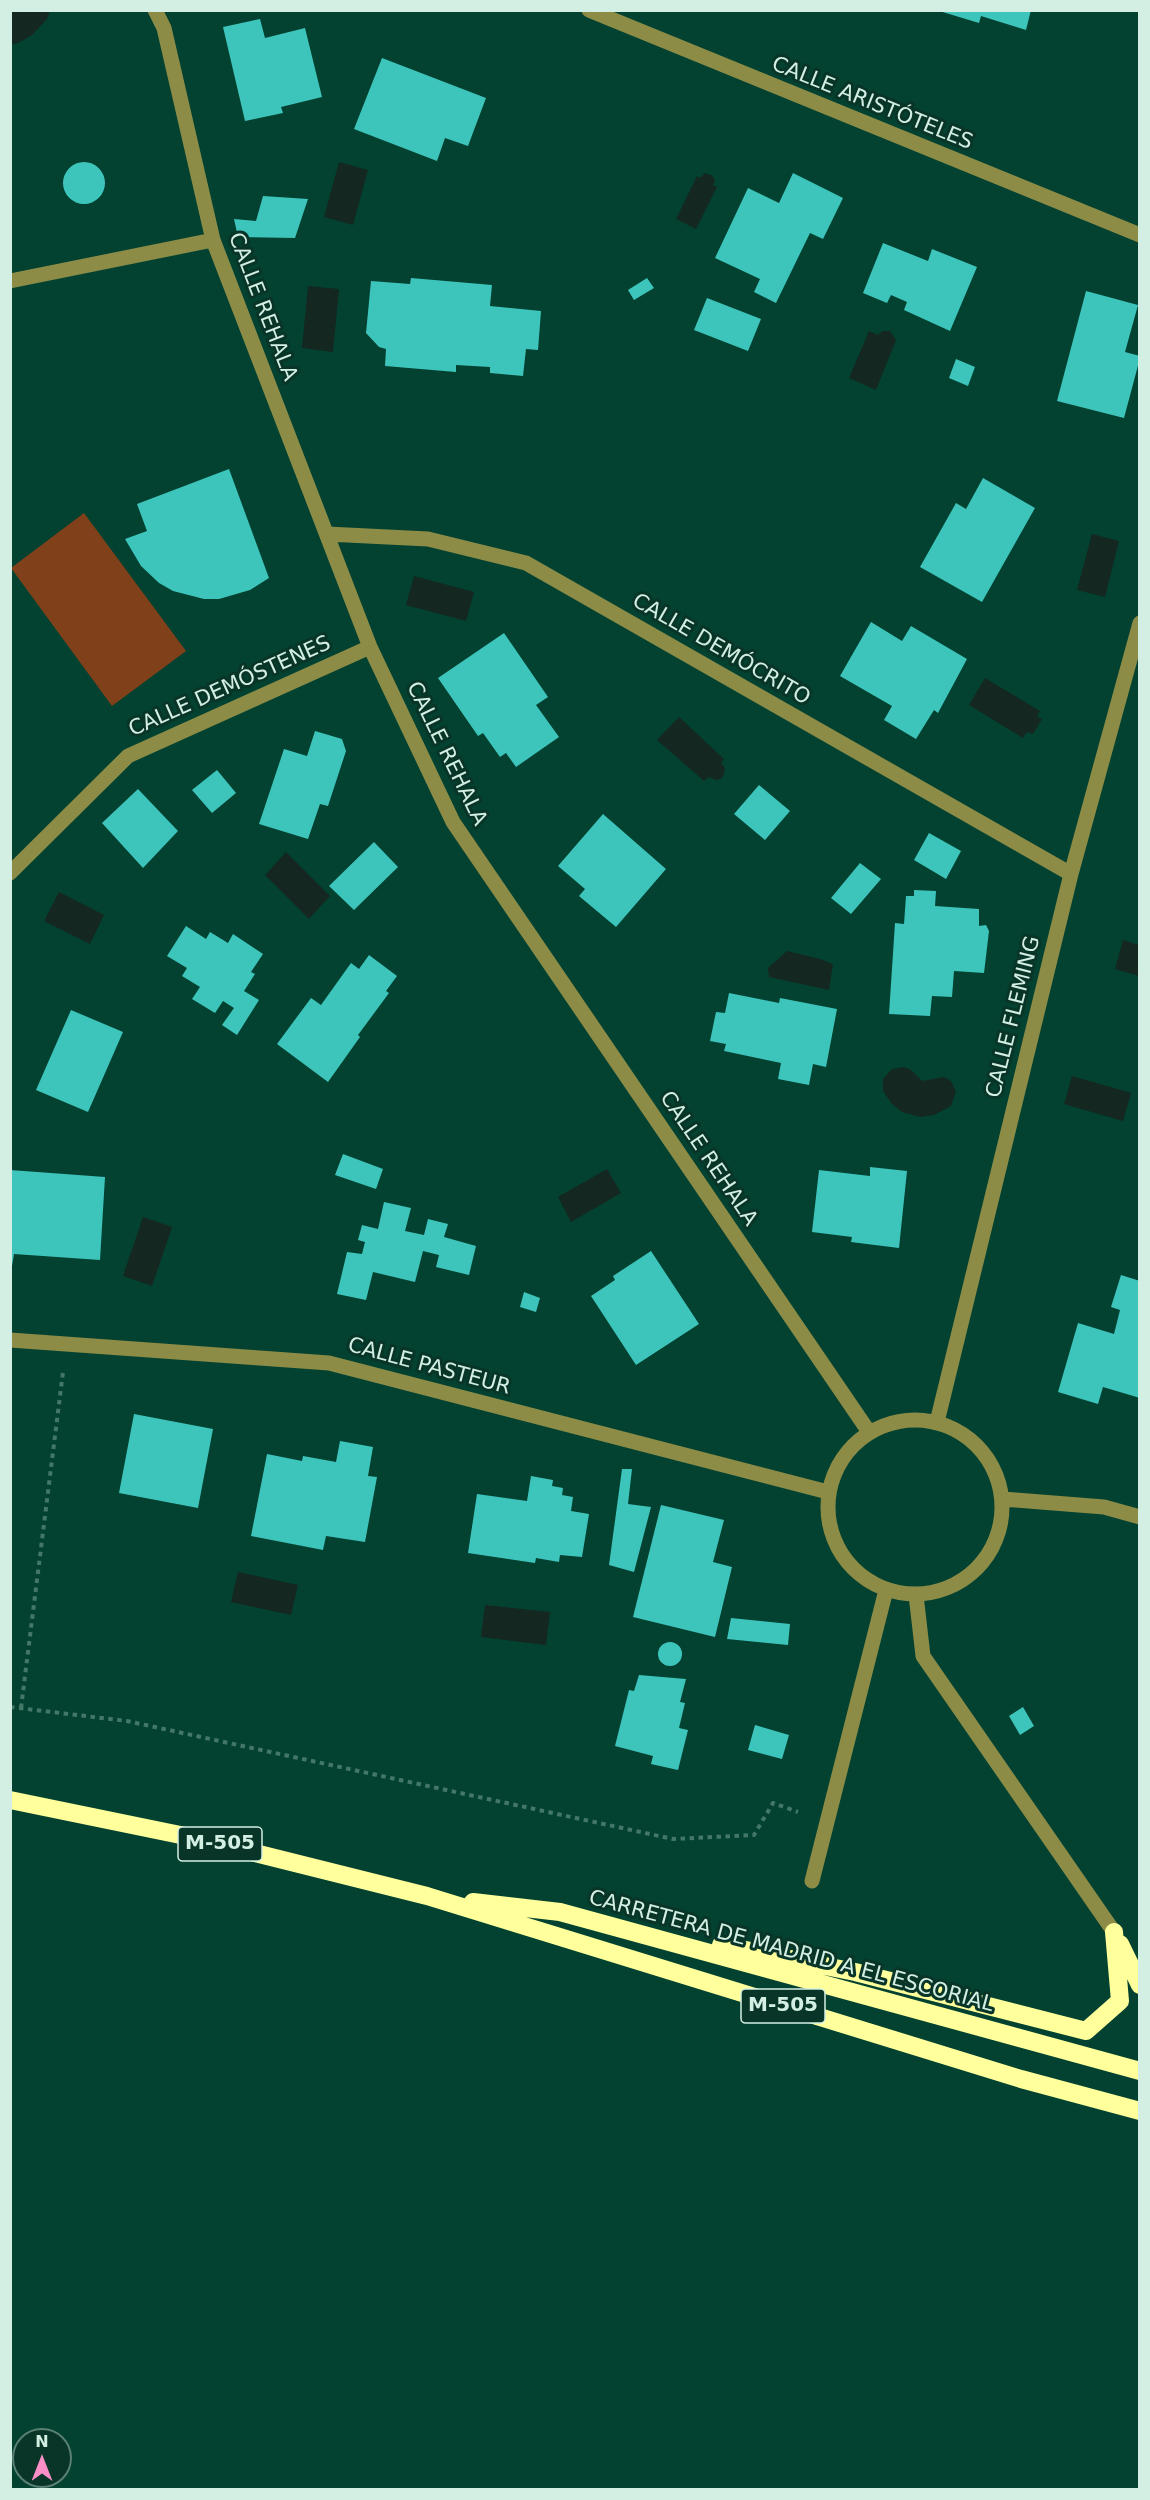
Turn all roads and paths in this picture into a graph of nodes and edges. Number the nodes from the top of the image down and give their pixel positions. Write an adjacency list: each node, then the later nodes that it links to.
1 (155, 10): 4 (street, CALLE REHALA)
2 (589, 10): 3 (street, CALLE ARISTÓTELES)
3 (1140, 236)
4 (213, 240): 5 (street); 6 (street, CALLE REHALA)
5 (10, 281)
6 (327, 534): 8 (street, CALLE REHALA); 10 (street, CALLE DEMÓCRITO)
7 (1140, 623): 10 (street, CALLE FLEMING)
8 (370, 647): 9 (street, CALLE DEMÓSTENES); 14 (street, CALLE REHALA)
9 (10, 873)
10 (1071, 874): 13 (street, CALLE FLEMING)
11 (10, 1340): 12 (street, CALLE PASTEUR)
12 (67, 1344): 15 (street, CALLE PASTEUR); 21 (path)
13 (937, 1422): 14 (street); 16 (street)
14 (869, 1432): 15 (street)
15 (828, 1492): 18 (street)
16 (1003, 1499): 17 (street); 19 (street)
17 (1140, 1517)
18 (886, 1590): 19 (street); 23 (street)
19 (916, 1595): 27 (street)
20 (10, 1707): 21 (path)
21 (21, 1708): 23 (path)
22 (10, 1800): 25 (highway, CARRETERA DE MADRID A EL ESCORIAL / M-505)
23 (827, 1822): 24 (street)
24 (812, 1881)
25 (427, 1896): 26 (highway, CARRETERA DE MADRID A EL ESCORIAL / M-505); 31 (highway, CARRETERA DE MADRID A EL ESCORIAL / M-505)
26 (560, 1912): 27 (highway); 30 (highway, CARRETERA DE MADRID A EL ESCORIAL / M-505)
27 (1114, 1932): 28 (highway); 29 (highway)
28 (1140, 1956)
29 (1140, 1984)
30 (1140, 2071)
31 (1140, 2111)

